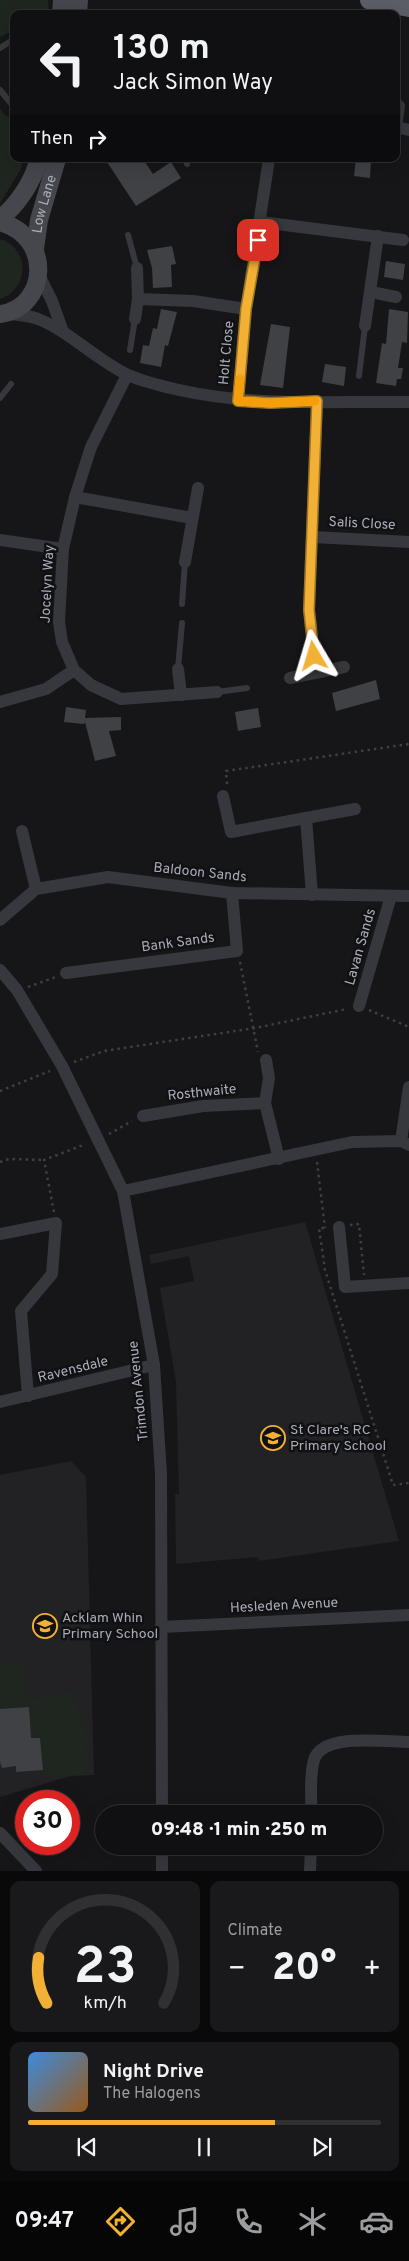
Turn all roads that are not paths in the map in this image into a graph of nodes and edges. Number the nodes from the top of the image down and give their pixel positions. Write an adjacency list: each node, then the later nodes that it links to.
1 (370, 0): 2 (highway)
2 (409, 7)
3 (0, 90): 4 (lane)
4 (10, 102)
5 (38, 162): 8 (main road, Low Lane)
6 (56, 162): 13 (main road, Low Lane)
7 (269, 162): 9 (street, Holt Close)
8 (0, 221): 13 (main road)
9 (261, 222): 11 (street); 19 (street, Holt Close)
10 (128, 235): 14 (lane)
11 (378, 236): 12 (street); 16 (street)
12 (406, 240)
13 (35, 248): 15 (main road, Low Lane)
14 (137, 268): 18 (street)
15 (39, 275): 20 (main road); 23 (street)
16 (371, 292): 17 (street); 22 (street)
17 (396, 297)
18 (138, 299): 19 (street); 21 (street)
19 (246, 309): 29 (street, Holt Close)
20 (2, 313): 23 (street)
21 (136, 319): 24 (lane)
22 (365, 326): 26 (lane)
23 (63, 332): 25 (street)
24 (130, 350)
25 (127, 375): 29 (street); 33 (street, Jocelyn Way)
26 (359, 376)
27 (11, 384): 28 (lane)
28 (0, 398)
29 (238, 401): 30 (street)
30 (317, 401): 31 (street); 35 (street)
31 (409, 402)
32 (198, 488): 34 (street)
33 (75, 497): 34 (street); 38 (street, Jocelyn Way)
34 (192, 518): 39 (street)
35 (313, 537): 37 (street, Salis Close); 45 (street)
36 (0, 540): 38 (street)
37 (409, 542)
38 (63, 549): 44 (street, Jocelyn Way)
39 (185, 562): 40 (lane)
40 (182, 604)
41 (182, 623): 43 (lane)
42 (344, 667): 45 (street)
43 (178, 669): 49 (street)
44 (74, 670): 49 (street, Jocelyn Way); 50 (street)
45 (316, 671): 46 (street)
46 (290, 678)
47 (247, 688): 48 (lane, Jocelyn Way)
48 (218, 692): 49 (street, Jocelyn Way)
49 (181, 695)
50 (0, 702)
51 (223, 796): 53 (street)
52 (354, 809): 53 (street)
53 (306, 818): 57 (street)
54 (22, 831): 55 (street)
55 (36, 890): 56 (street, Baldoon Sands); 60 (street, Baldoon Sands)
56 (232, 893): 57 (street, Baldoon Sands); 62 (street, Bank Sands)
57 (312, 895): 58 (street, Baldoon Sands)
58 (391, 896): 59 (street, Baldoon Sands); 63 (street, Lavan Sands)
59 (409, 896)
60 (0, 920)
61 (0, 970): 70 (street, Trimdon Avenue)
62 (66, 974)
63 (359, 1006)
64 (266, 1060): 66 (street)
65 (409, 1087): 68 (street)
66 (266, 1103): 67 (street, Rosthwaite); 69 (street)
67 (143, 1116)
68 (405, 1143): 69 (street)
69 (279, 1159): 70 (street)
70 (122, 1191): 74 (street, Trimdon Avenue)
71 (339, 1227): 73 (street)
72 (0, 1234): 75 (street)
73 (409, 1283)
74 (154, 1365): 75 (street, Ravensdale); 78 (street, Trimdon Avenue)
75 (28, 1396): 76 (street, Ravensdale)
76 (0, 1402)
77 (409, 1615): 78 (street, Hesleden Avenue)
78 (161, 1627): 80 (street, Trimdon Avenue)
79 (409, 1742): 81 (street)
80 (162, 1805)
81 (311, 1805)
82 (0, 1834): 85 (street)
83 (162, 1855): 86 (street)
84 (311, 1855): 87 (street)
85 (36, 1871)
86 (162, 1871)
87 (310, 1871)

